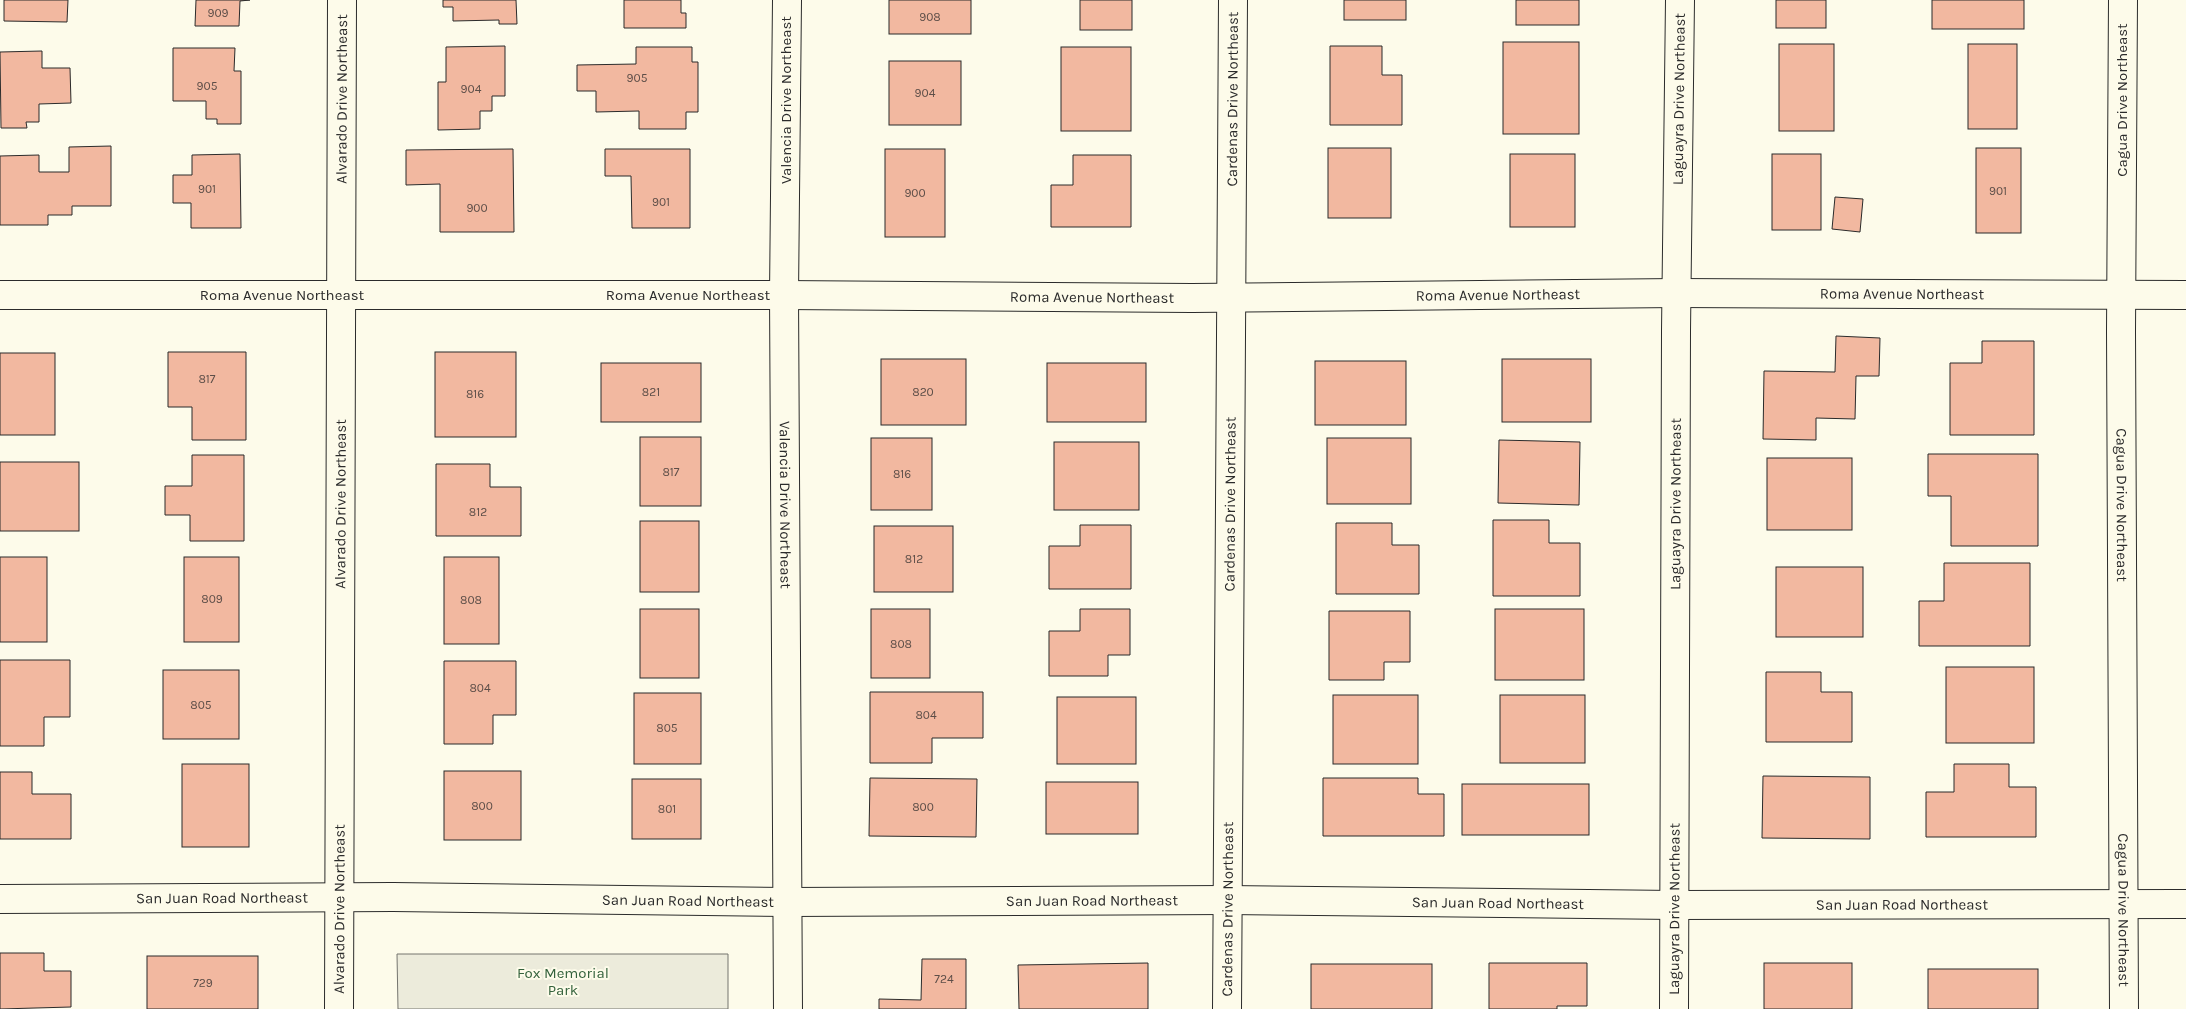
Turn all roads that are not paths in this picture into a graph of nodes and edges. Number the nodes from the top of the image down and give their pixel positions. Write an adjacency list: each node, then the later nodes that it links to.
1 (342, 0): 11 (street, Alvarado Drive Northeast)
2 (787, 0): 9 (street, Valencia Drive Northeast)
3 (1233, 0): 12 (street, Cardenas Drive Northeast)
4 (1680, 0): 6 (street, Laguayra Drive Northeast)
5 (2123, 0): 7 (street, Cagua Drive Northeast)
6 (1677, 293): 7 (street, Roma Avenue Northeast); 12 (street, Roma Avenue Northeast); 19 (street, Laguayra Drive Northeast)
7 (2121, 294): 10 (street, Roma Avenue Northeast); 17 (street, Cagua Drive Northeast)
8 (0, 295): 11 (street, Roma Avenue Northeast)
9 (784, 295): 11 (street, Roma Avenue Northeast); 12 (street, Roma Avenue Northeast); 16 (street, Valencia Drive Northeast)
10 (2186, 295)
11 (342, 296): 13 (street, Alvarado Drive Northeast)
12 (1232, 298): 15 (street, Cardenas Drive Northeast)
13 (339, 897): 14 (street, San Juan Road Northeast); 16 (street, San Juan Road Northeast); 20 (street, Alvarado Drive Northeast)
14 (0, 899)
15 (1227, 900): 16 (street, San Juan Road Northeast); 19 (street, San Juan Road Northeast); 22 (street, Cardenas Drive Northeast)
16 (788, 902): 21 (street, Valencia Drive Northeast)
17 (2124, 904): 18 (street, San Juan Road Northeast); 19 (street, San Juan Road Northeast); 24 (street, Cagua Drive Northeast)
18 (2186, 904)
19 (1674, 905): 23 (street, Laguayra Drive Northeast)
20 (339, 1009)
21 (788, 1009)
22 (1227, 1009)
23 (1674, 1009)
24 (2124, 1009)

